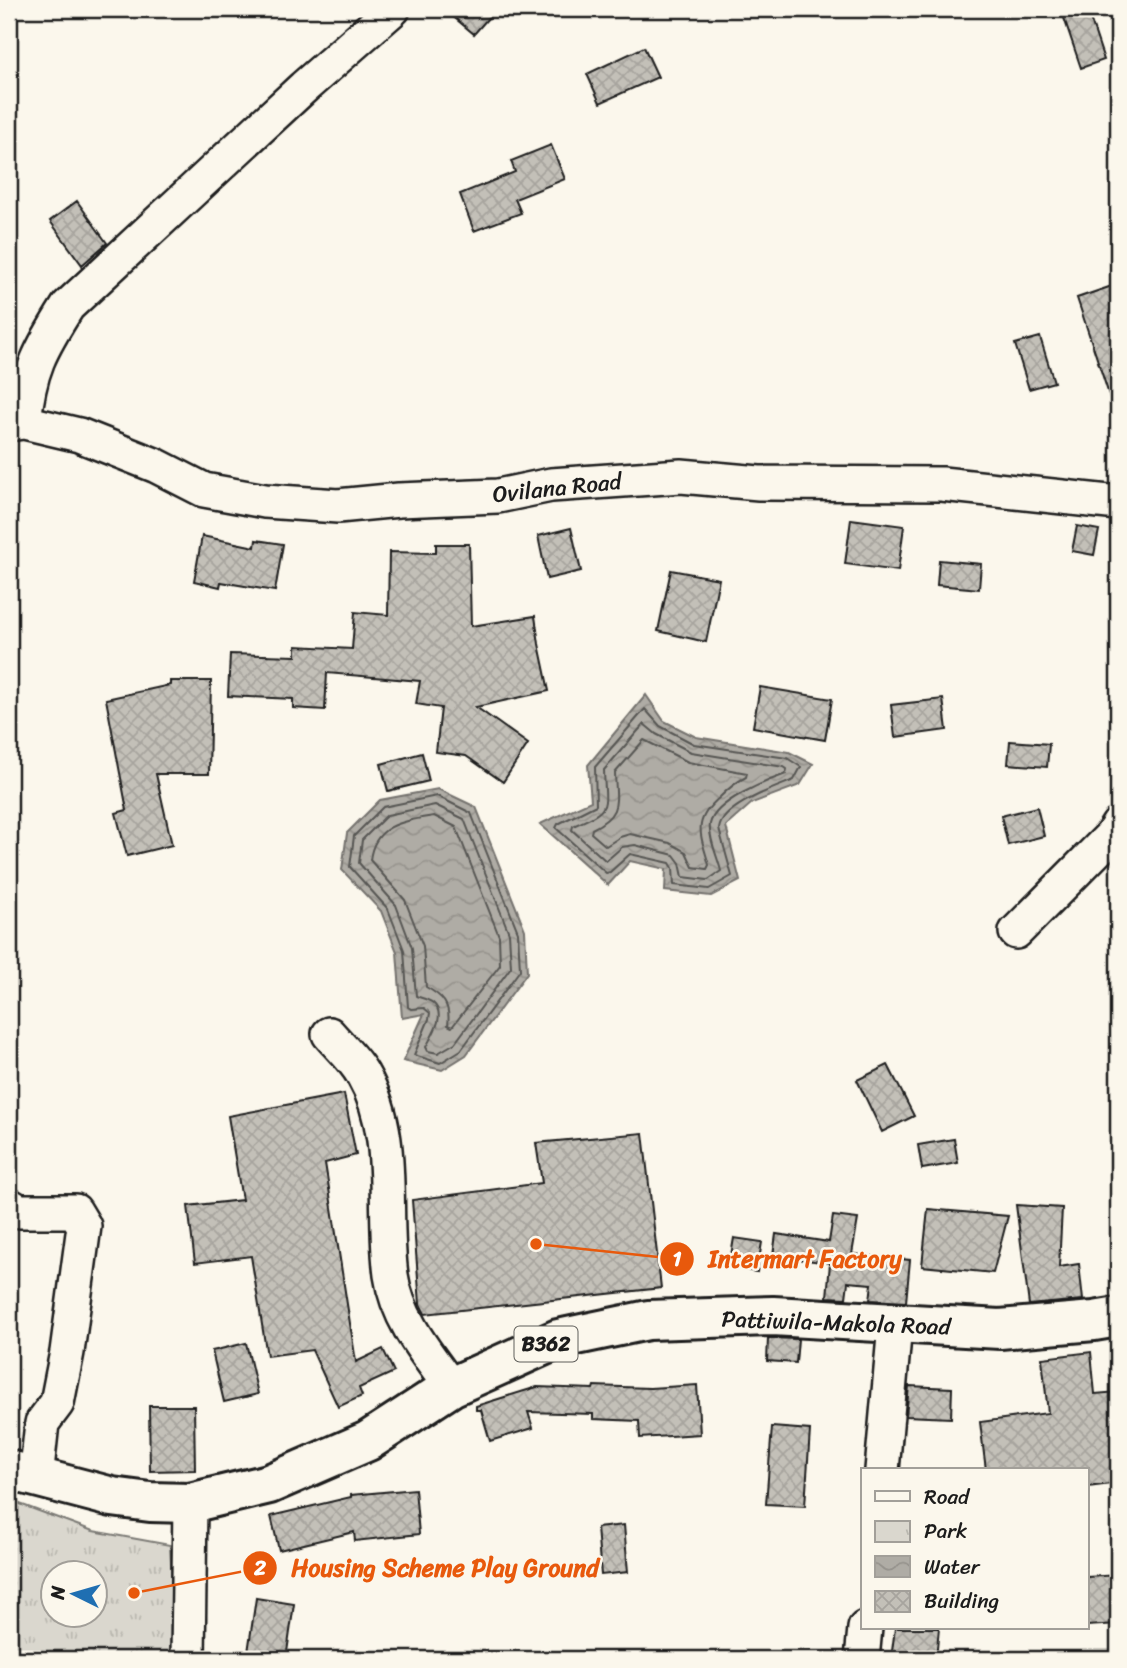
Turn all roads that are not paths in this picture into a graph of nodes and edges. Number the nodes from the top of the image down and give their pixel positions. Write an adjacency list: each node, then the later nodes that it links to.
1 (393, 9): 2 (street)
2 (16, 423): 3 (street, Ovilana Road)
3 (1118, 503)
4 (1118, 825): 5 (street)
5 (1016, 932)
6 (329, 1034): 10 (street)
7 (9, 1205): 12 (street)
8 (1118, 1317): 9 (main road, Pattiwila-Makola Road / B362)
9 (895, 1325): 10 (main road, Pattiwila-Makola Road / B362); 11 (street)
10 (451, 1387): 13 (main road, Pattiwila-Makola Road / B362)
11 (882, 1468)
12 (22, 1474): 13 (main road, Pattiwila-Makola Road / B362)
13 (190, 1503): 15 (street)
14 (865, 1630): 16 (street)
15 (188, 1659)
16 (862, 1659)

